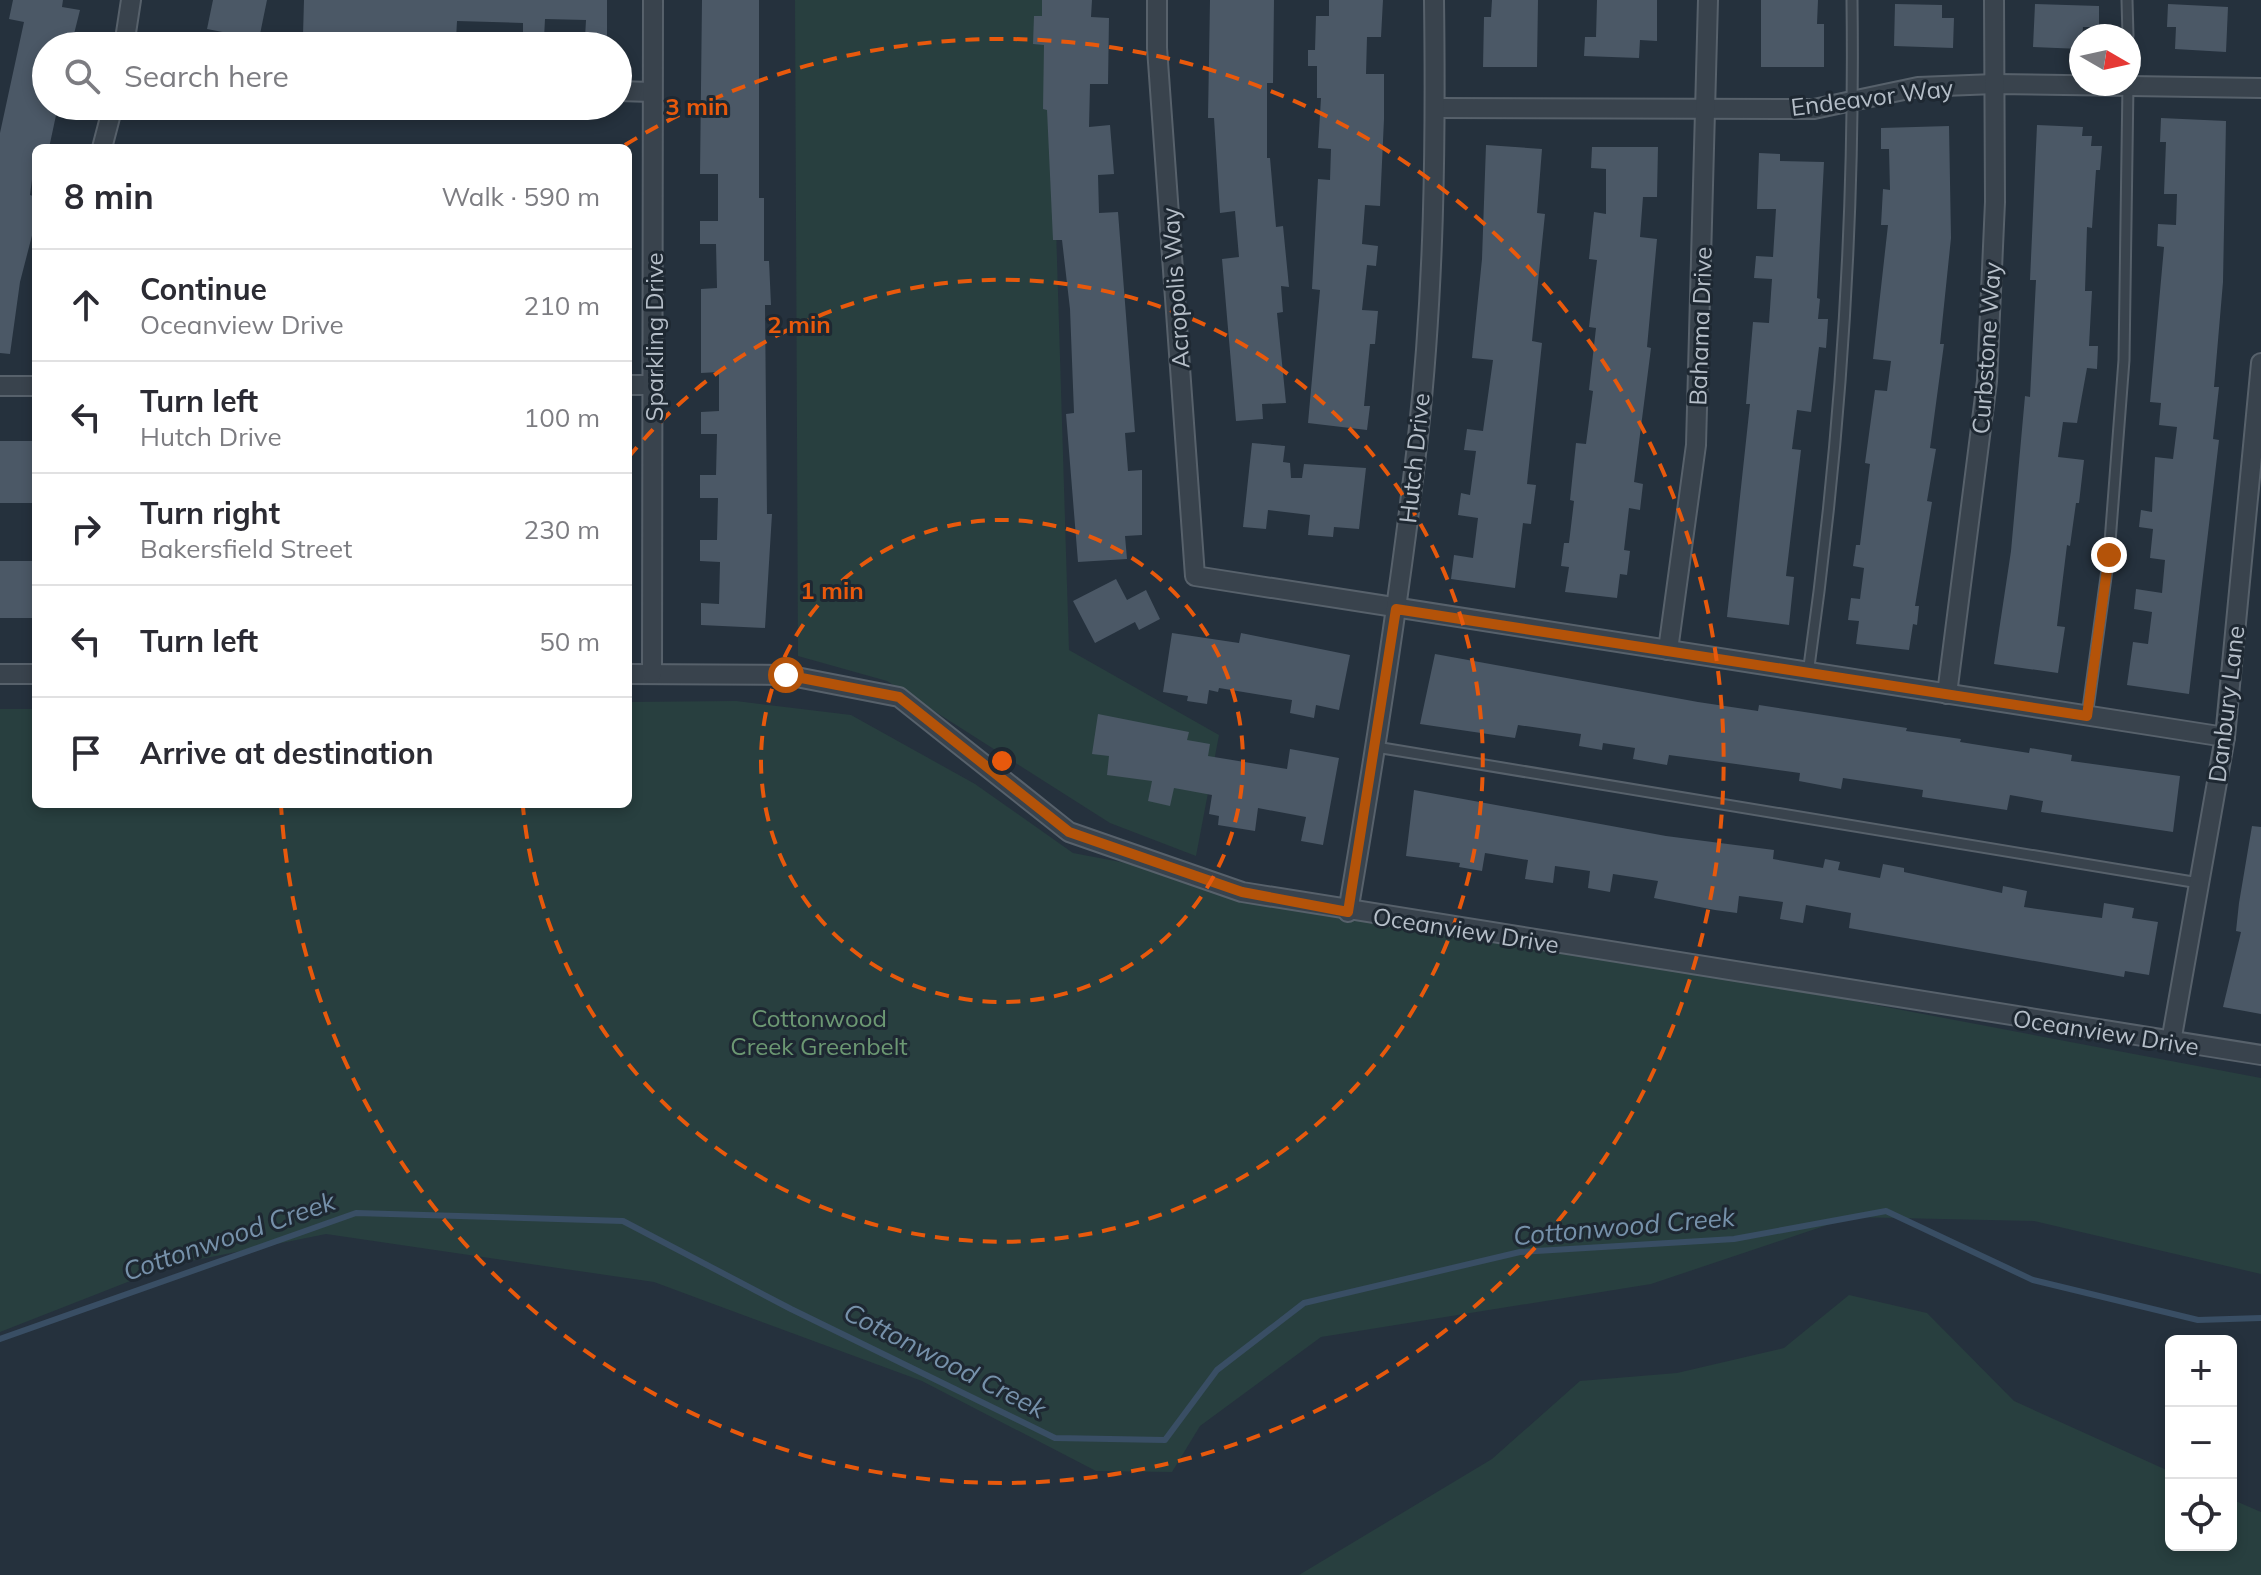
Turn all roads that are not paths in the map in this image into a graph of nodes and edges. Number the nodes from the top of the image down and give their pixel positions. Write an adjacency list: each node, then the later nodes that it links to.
1 (131, 0): 10 (street)
2 (653, 0): 16 (street, Sparkling Drive)
3 (1157, 0): 28 (street, Acropolis Way)
4 (1434, 0): 19 (street, Hutch Drive)
5 (1708, 0): 20 (street, Bahama Drive)
6 (1852, 0): 18 (lane)
7 (1994, 0): 11 (street, Curbstone Way)
8 (2127, 0): 9 (lane)
9 (2128, 24)
10 (126, 32)
11 (1995, 84): 12 (street, Endeavor Way); 18 (street, Endeavor Way); 35 (street, Curbstone Way)
12 (2069, 85)
13 (2141, 85): 14 (street, Endeavor Way)
14 (2261, 88)
15 (632, 91): 16 (street)
16 (652, 92): 25 (street, Sparkling Drive)
17 (2128, 96): 36 (lane)
18 (1853, 103): 20 (street, Endeavor Way); 34 (lane)
19 (1435, 108): 20 (street, Endeavor Way); 28 (street, Hutch Drive)
20 (1707, 108): 29 (street, Bahama Drive)
21 (109, 120): 22 (street)
22 (103, 144)
23 (2261, 363): 37 (street, Danbury Lane)
24 (632, 385): 25 (street)
25 (655, 385): 33 (street, Sparkling Drive)
26 (0, 386): 27 (street)
27 (32, 386)
28 (1396, 609): 29 (street); 38 (street, Hutch Drive)
29 (1668, 650): 34 (street)
30 (0, 674): 31 (street)
31 (32, 674)
32 (632, 674): 33 (street, Oceanview Drive)
33 (652, 674): 40 (street, Oceanview Drive)
34 (1808, 674): 35 (street)
35 (1947, 694): 36 (street)
36 (2087, 716): 37 (street)
37 (2225, 737): 39 (street, Danbury Lane)
38 (1376, 747): 39 (lane); 40 (street, Hutch Drive)
39 (2199, 883): 41 (street, Danbury Lane)
40 (1348, 912): 41 (street, Oceanview Drive)
41 (2171, 1042): 42 (street, Oceanview Drive)
42 (2261, 1055)

